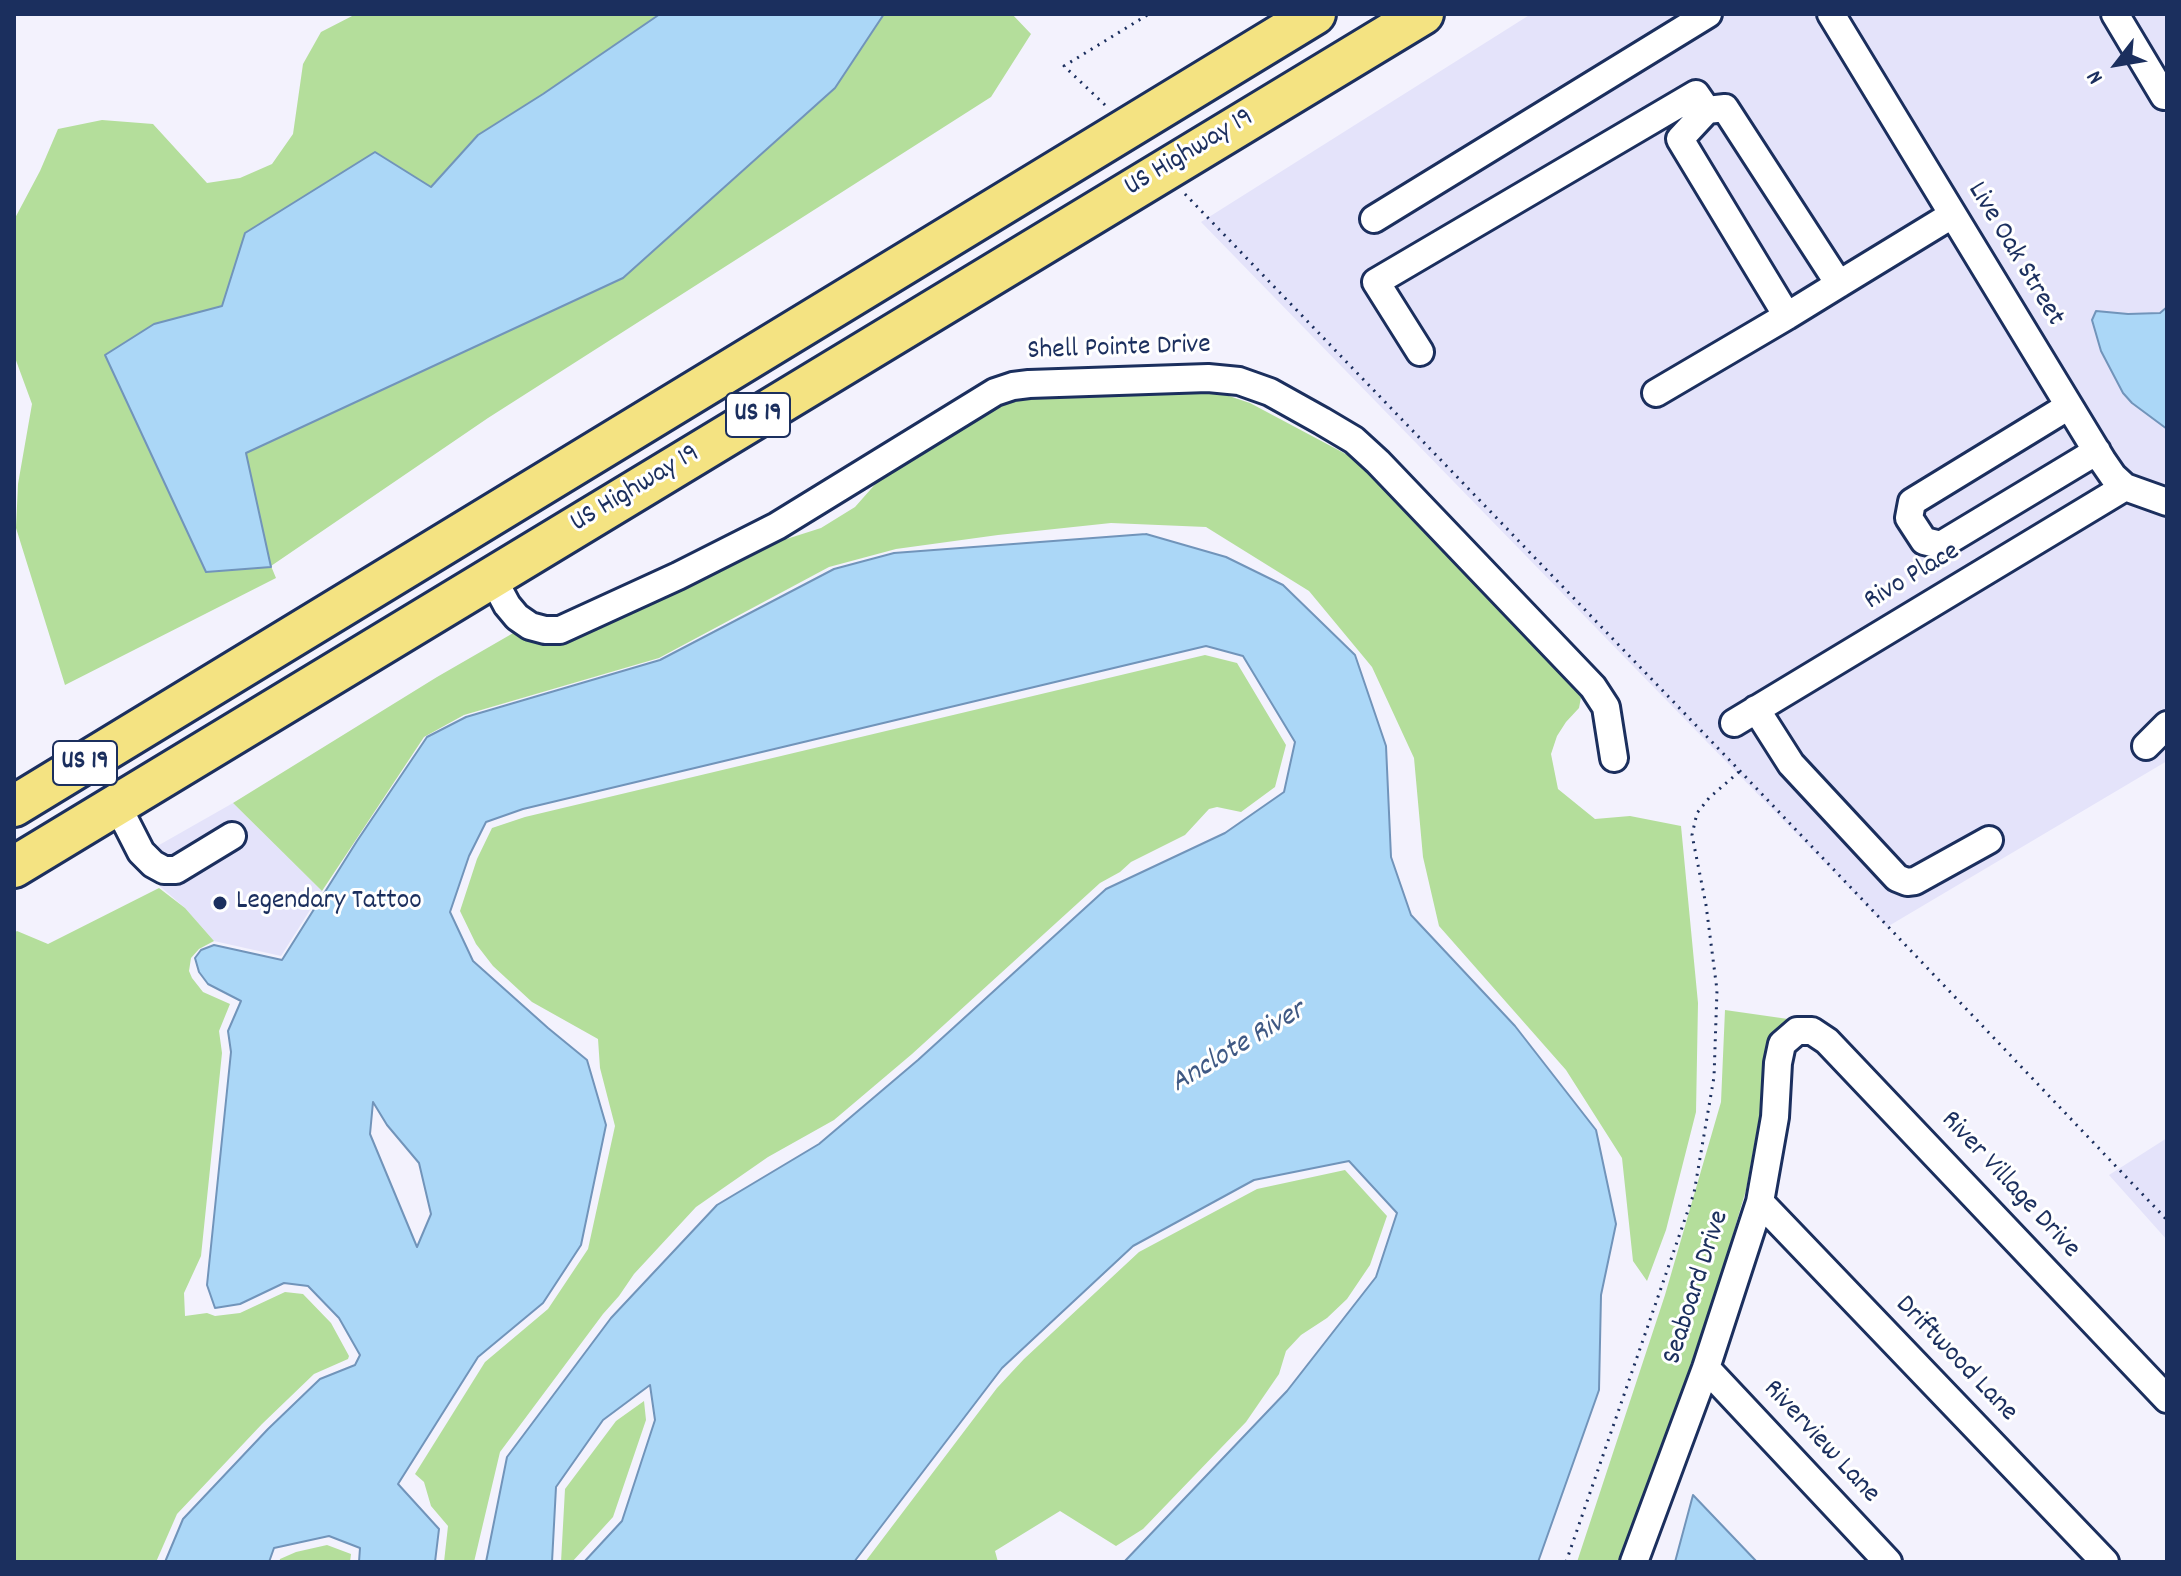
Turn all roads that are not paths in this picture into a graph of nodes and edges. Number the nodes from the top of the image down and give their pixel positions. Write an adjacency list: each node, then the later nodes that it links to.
1 (1315, 14): 19 (highway, US Highway 19 / US 19)
2 (1423, 14): 18 (highway, US Highway 19 / US 19)
3 (1708, 14): 9 (street)
4 (1831, 14): 8 (street, Live Oak Street)
5 (2115, 14): 6 (street)
6 (2164, 96)
7 (1707, 110): 10 (street); 11 (street); 12 (street)
8 (1952, 215): 10 (street); 14 (street, Live Oak Street)
9 (1374, 219)
10 (1839, 284): 11 (street)
11 (1787, 316): 13 (street)
12 (1420, 352)
13 (1656, 393)
14 (2069, 406): 15 (street, Live Oak Street); 15 (street)
15 (2097, 451): 16 (street, Live Oak Street)
16 (2125, 487): 17 (street); 26 (street, Rivo Place)
17 (2167, 502)
18 (492, 577): 22 (street, Shell Pointe Drive); 23 (highway, US Highway 19 / US 19)
19 (157, 720): 23 (highway); 24 (highway, US Highway 19 / US 19)
20 (2167, 725): 21 (street)
21 (2146, 746)
22 (1614, 758)
23 (117, 805): 25 (street); 27 (highway, US Highway 19 / US 19)
24 (14, 806)
25 (232, 836)
26 (1989, 840)
27 (14, 867)
28 (1797, 1031): 29 (street, Seaboard Drive); 31 (street, River Village Drive)
29 (1760, 1202): 30 (street, Seaboard Drive); 34 (street, Driftwood Lane)
30 (1706, 1368): 32 (street, Seaboard Drive); 33 (street, Riverview Lane)
31 (2167, 1399)
32 (1634, 1562)
33 (1888, 1562)
34 (2105, 1562)

